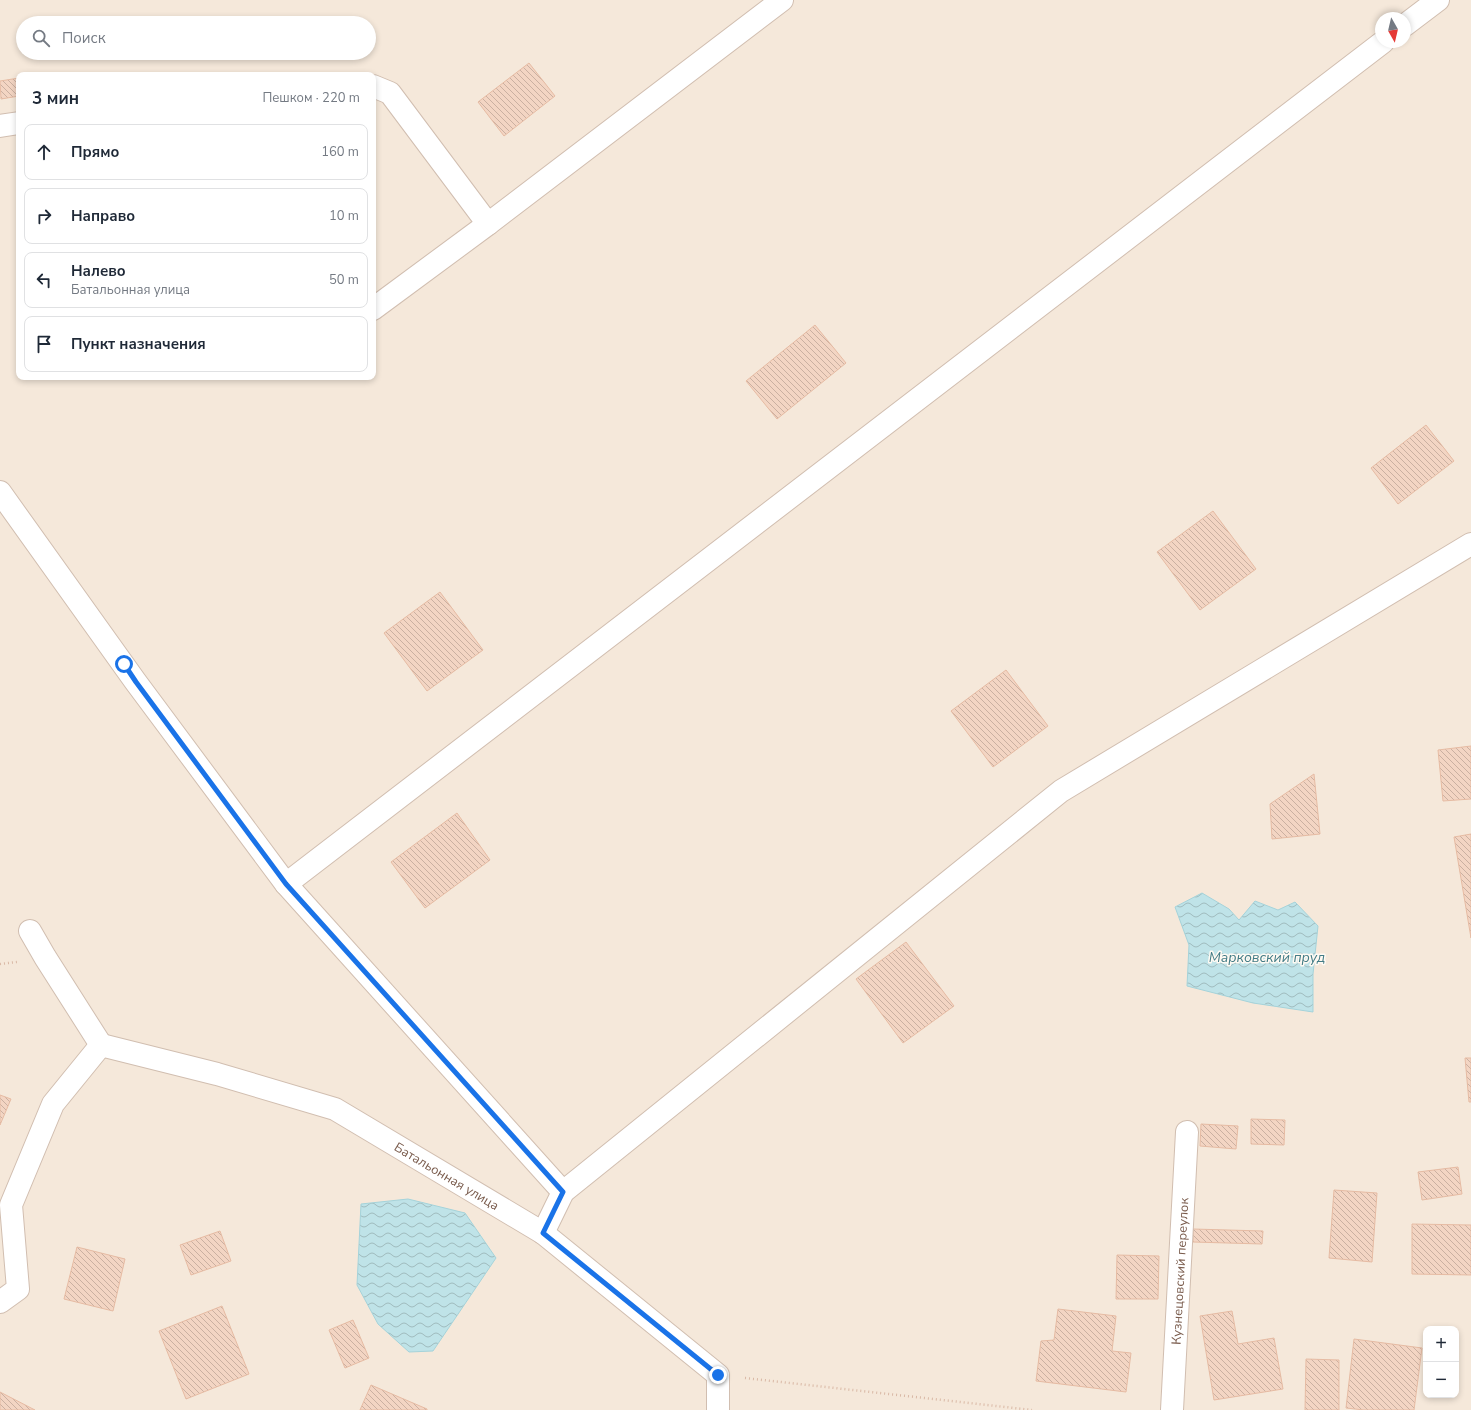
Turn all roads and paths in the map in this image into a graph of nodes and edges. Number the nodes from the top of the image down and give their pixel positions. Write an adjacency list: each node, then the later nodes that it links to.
1 (782, 0): 8 (street)
2 (1438, 0): 3 (street)
3 (1411, 20)
4 (1375, 48): 12 (street)
5 (376, 87): 8 (street)
6 (16, 124): 7 (street)
7 (0, 126)
8 (488, 224): 9 (street)
9 (376, 307)
10 (0, 492): 12 (street)
11 (1471, 544): 16 (street)
12 (286, 884): 16 (street)
13 (30, 931): 14 (street)
14 (101, 1045): 17 (street, Батальонная улица); 18 (street)
15 (1187, 1132): 22 (street, Кузнецовский переулок)
16 (563, 1192): 17 (street)
17 (543, 1233): 19 (street, Батальонная улица)
18 (0, 1302)
19 (718, 1375): 20 (street); 21 (path)
20 (718, 1410)
21 (1032, 1410)
22 (1172, 1410)

